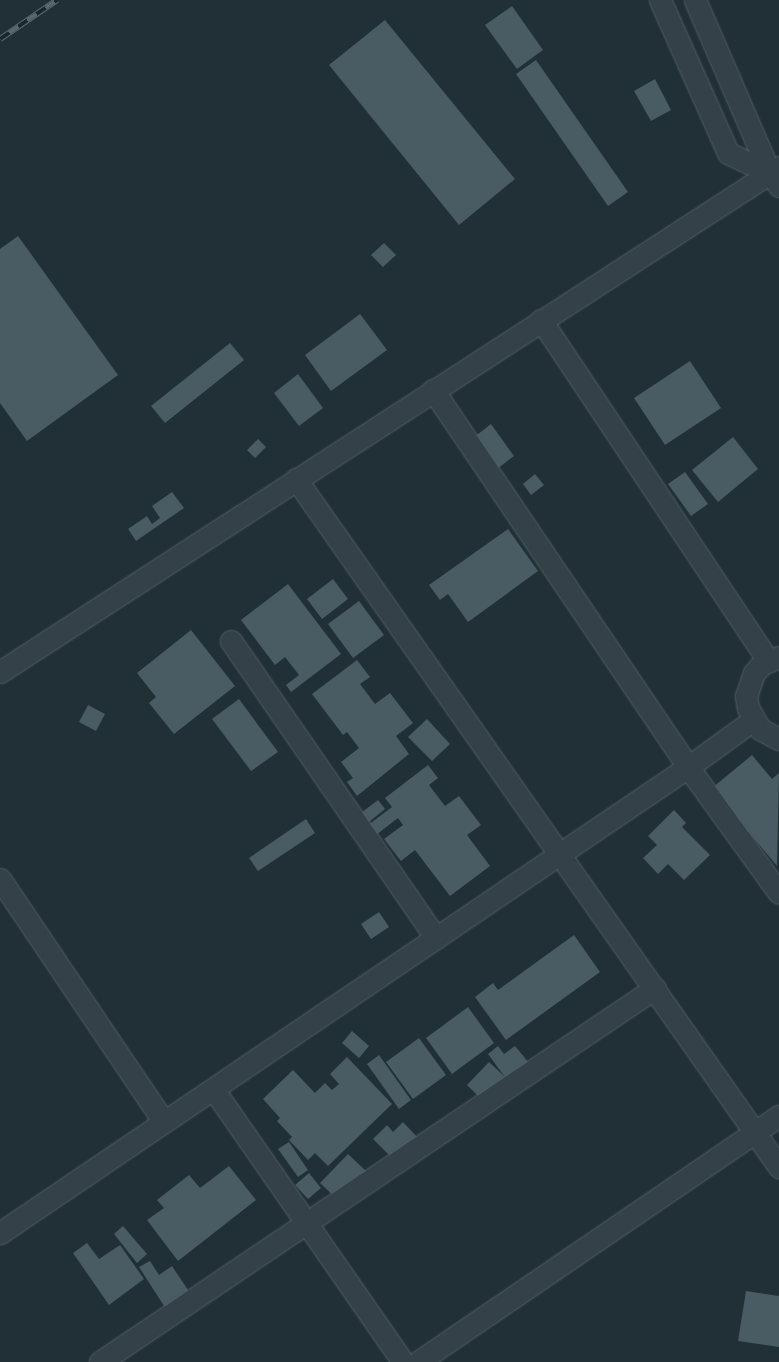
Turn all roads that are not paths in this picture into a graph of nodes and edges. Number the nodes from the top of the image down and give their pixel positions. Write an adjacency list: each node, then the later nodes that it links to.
1 (660, 0): 3 (street)
2 (695, 0): 3 (street)
3 (776, 176): 4 (street)
4 (541, 320): 5 (street); 8 (street)
5 (433, 390): 6 (street); 12 (street)
6 (296, 479): 9 (street); 13 (street)
7 (231, 640): 16 (street)
8 (774, 659): 10 (street)
9 (0, 672)
10 (753, 720): 11 (street); 12 (street)
11 (779, 739)
12 (688, 767): 13 (street); 15 (street)
13 (560, 853): 16 (street); 17 (street)
14 (0, 879): 20 (street)
15 (779, 893)
16 (436, 938): 18 (street)
17 (655, 988): 21 (street); 23 (street)
18 (214, 1090): 20 (street); 23 (street)
19 (779, 1116): 21 (street)
20 (164, 1122): 24 (street)
21 (755, 1132): 22 (street); 27 (street)
22 (779, 1167)
23 (307, 1223): 25 (street); 26 (street)
24 (0, 1234)
25 (100, 1362)
26 (403, 1362)
27 (418, 1362)

